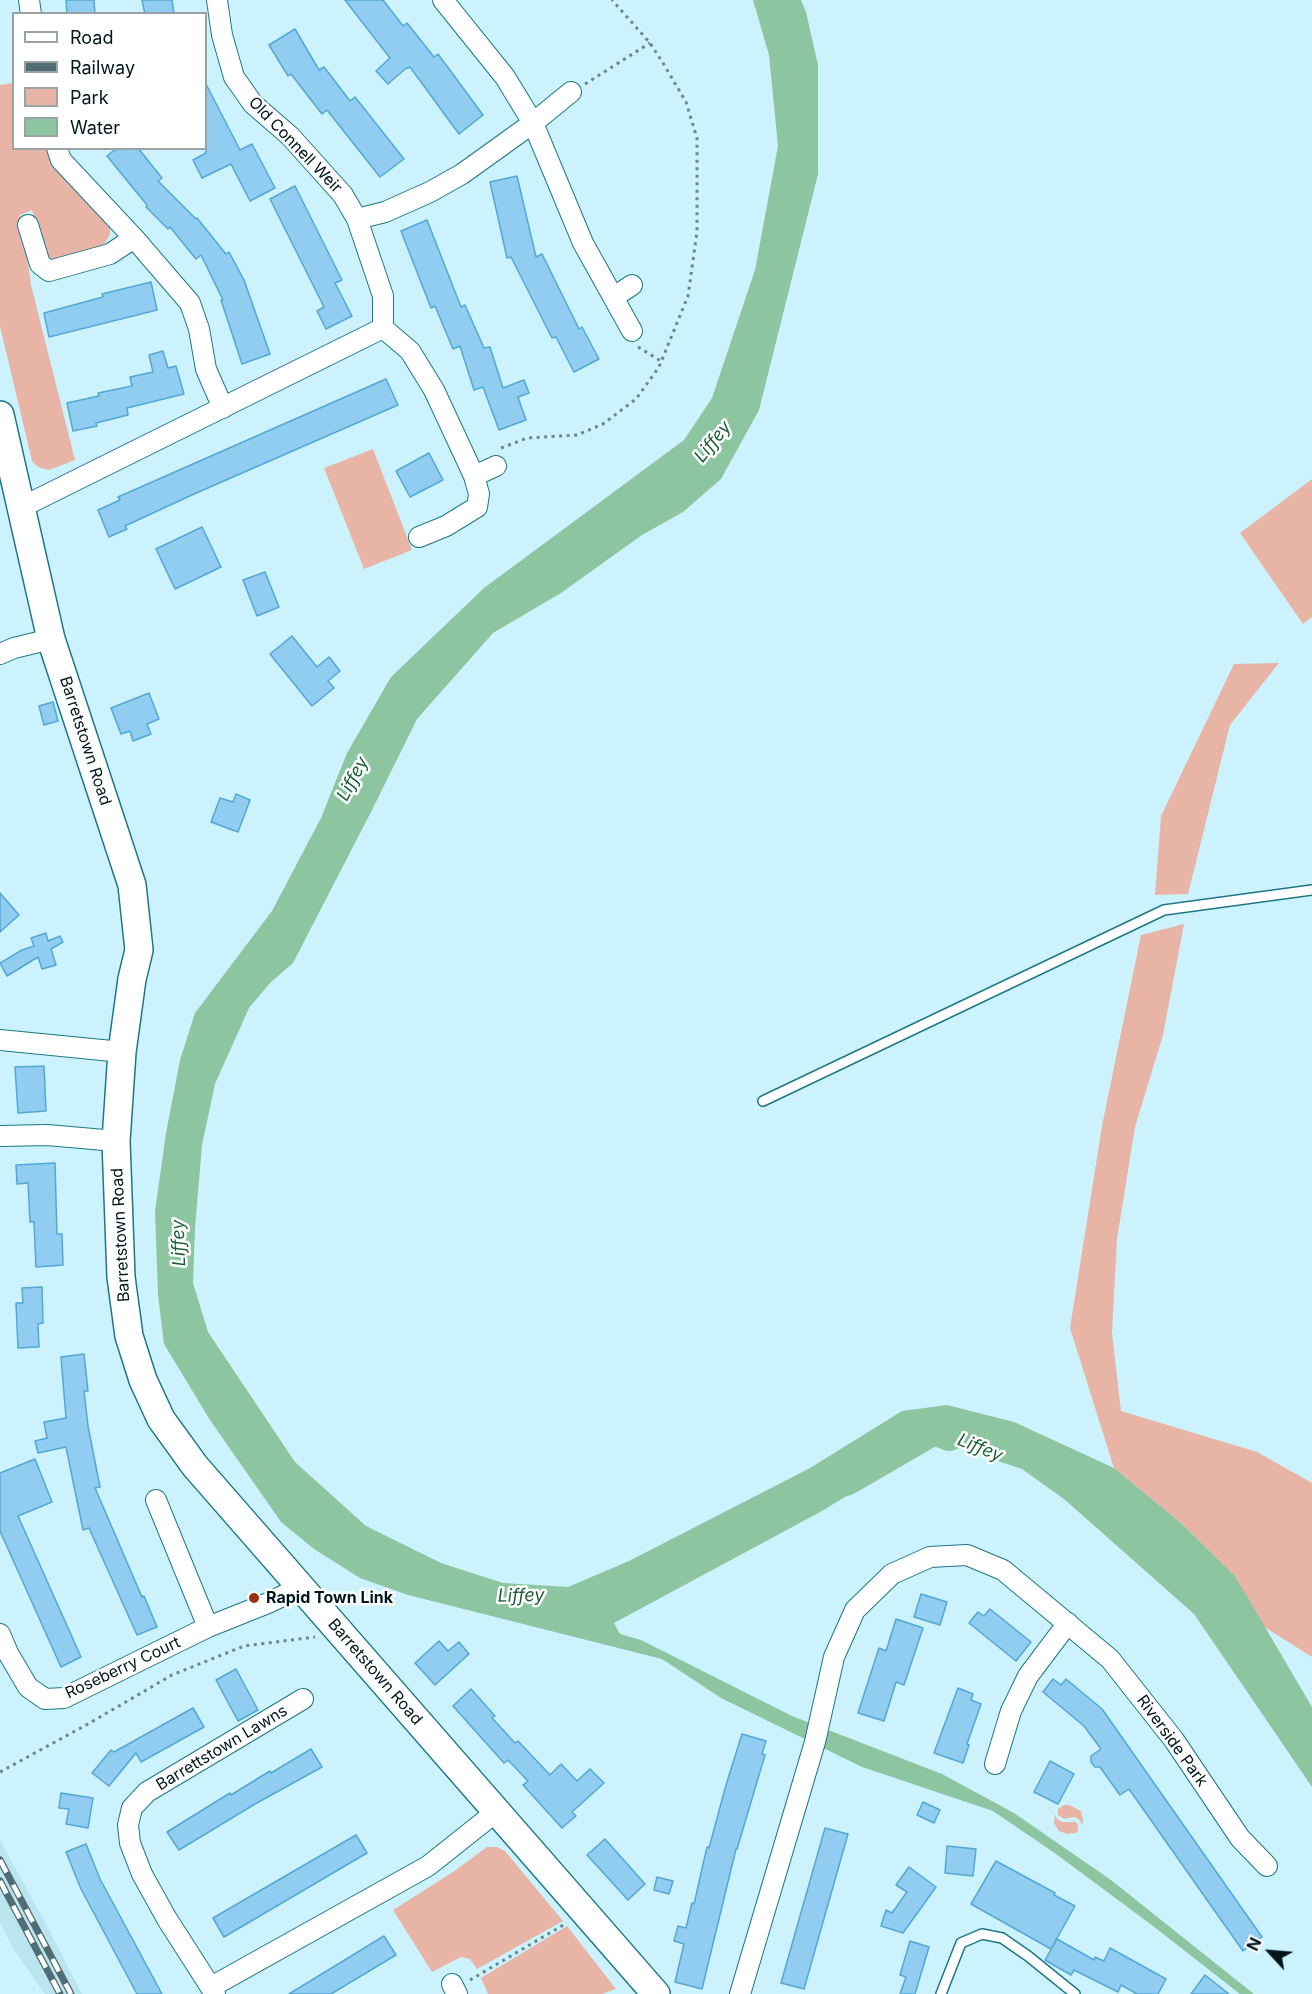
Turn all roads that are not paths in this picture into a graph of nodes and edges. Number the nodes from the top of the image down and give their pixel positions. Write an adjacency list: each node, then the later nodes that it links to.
1 (217, 0): 6 (street, Old Connell Weir)
2 (443, 0): 4 (street)
3 (571, 92): 4 (street)
4 (533, 123): 6 (street); 10 (street)
5 (58, 150): 8 (street)
6 (357, 219): 11 (street, Old Connell Weir)
7 (28, 225): 8 (street)
8 (134, 238): 13 (street)
9 (632, 285): 10 (street)
10 (614, 297): 12 (street)
11 (383, 328): 13 (street); 16 (street)
12 (632, 330)
13 (223, 408): 17 (street)
14 (0, 415): 17 (street, Barretstown Road)
15 (496, 466): 16 (street)
16 (474, 476): 18 (street)
17 (22, 507): 19 (street, Barretstown Road)
18 (419, 537)
19 (51, 639): 20 (street); 23 (street, Barretstown Road)
20 (0, 654)
21 (1312, 890): 24 (lane)
22 (0, 1040): 23 (street)
23 (122, 1052): 26 (street, Barretstown Road)
24 (763, 1101)
25 (0, 1136): 26 (street)
26 (116, 1141): 28 (street, Barretstown Road)
27 (156, 1500): 30 (street)
28 (301, 1587): 30 (street, Roseberry Court); 34 (street, Barretstown Road)
29 (1068, 1623): 33 (street); 35 (street, Riverside Park); 38 (street, Riverside Park)
30 (208, 1627): 31 (street, Roseberry Court)
31 (0, 1634)
32 (303, 1700): 36 (street, Barrettstown Lawns)
33 (995, 1764)
34 (496, 1812): 36 (street, Barrettstown Lawns); 37 (street, Barretstown Road)
35 (1267, 1866)
36 (213, 1991)
37 (657, 1994)
38 (740, 1994)
39 (941, 1994): 40 (lane)
40 (1075, 1994)

